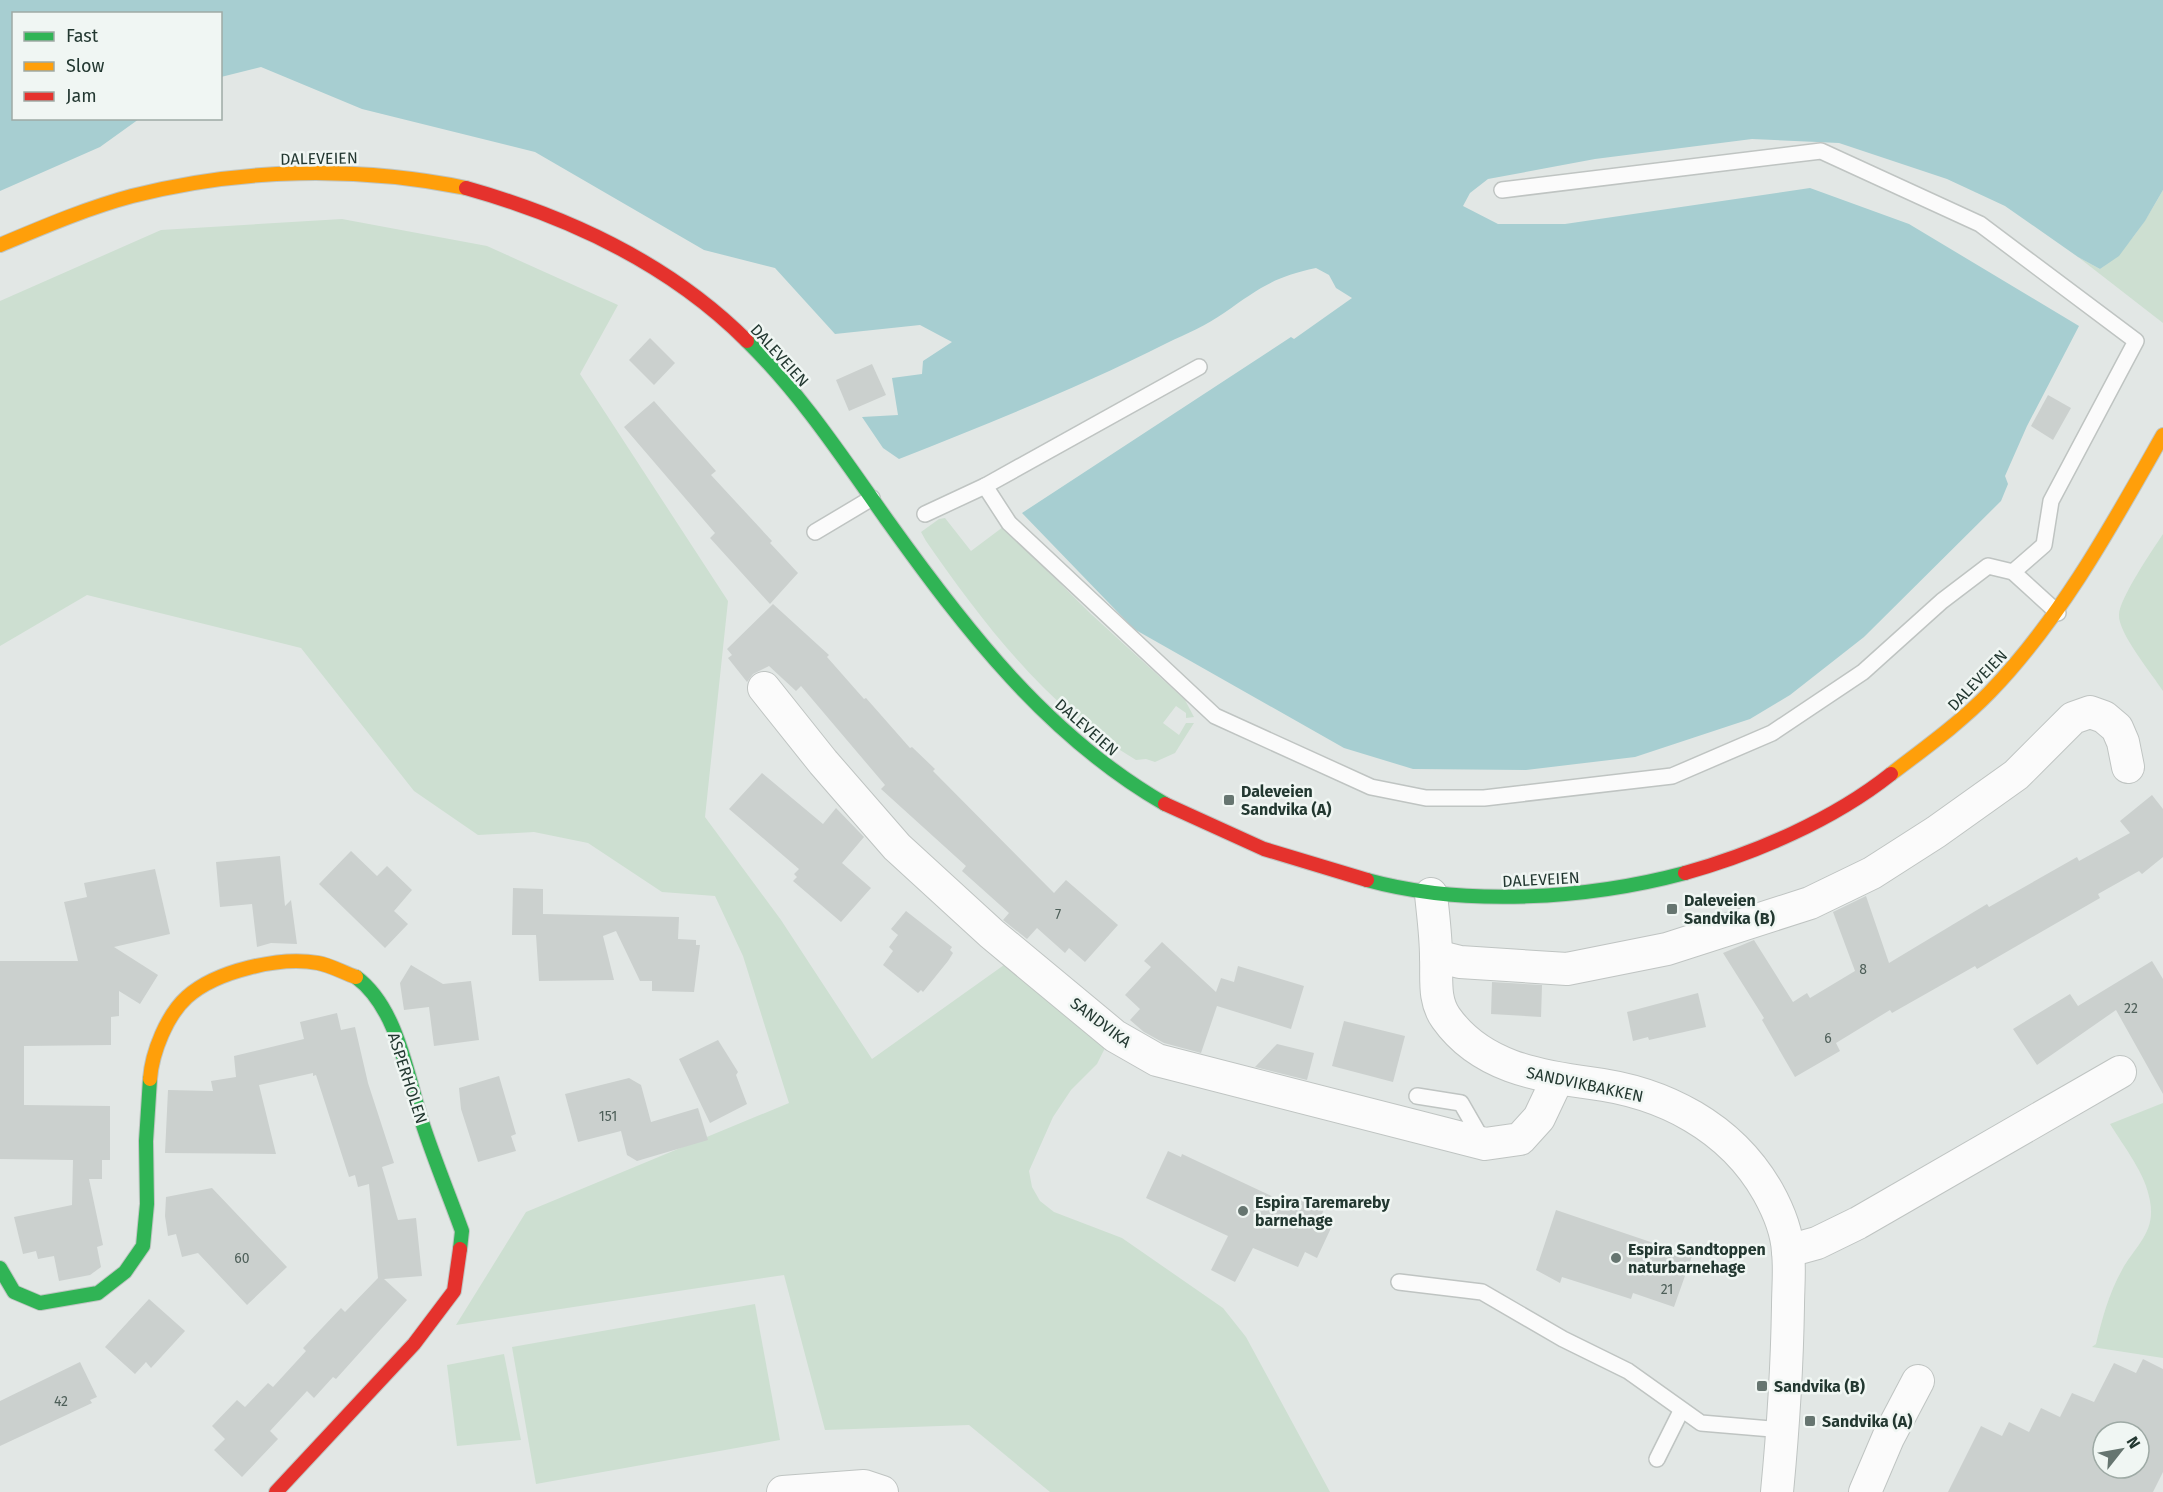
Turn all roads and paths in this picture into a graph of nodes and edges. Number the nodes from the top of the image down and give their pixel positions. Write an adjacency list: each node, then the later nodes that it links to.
1 (1502, 190): 9 (lane)
2 (0, 244): 6 (main road, DALEVEIEN)
3 (1199, 367): 5 (lane)
4 (2163, 435): 10 (main road, DALEVEIEN)
5 (986, 486): 7 (lane); 9 (lane)
6 (872, 498): 8 (lane); 13 (main road, DALEVEIEN)
7 (925, 513)
8 (815, 532)
9 (2013, 572): 10 (lane)
10 (2058, 613): 13 (main road, DALEVEIEN)
11 (764, 688): 18 (street, SANDVIKA)
12 (2128, 767): 14 (street)
13 (1431, 894): 14 (street, SANDVIKBAKKEN)
14 (1437, 956): 16 (street, SANDVIKBAKKEN)
15 (2120, 1072): 19 (street)
16 (1557, 1080): 18 (street, SANDVIKA); 19 (street, SANDVIKBAKKEN)
17 (1417, 1096): 18 (lane)
18 (1485, 1144)
19 (1788, 1251): 24 (street, SANDVIKBAKKEN)
20 (1399, 1282): 23 (lane)
21 (5, 1287): 26 (main road, ASPERHOLEN)
22 (1918, 1381): 30 (street)
23 (1681, 1411): 24 (lane); 25 (lane)
24 (1783, 1430): 29 (street, SANDVIKBAKKEN)
25 (1657, 1459)
26 (276, 1492)
27 (783, 1492): 28 (street)
28 (882, 1492)
29 (1777, 1492)
30 (1865, 1492)

